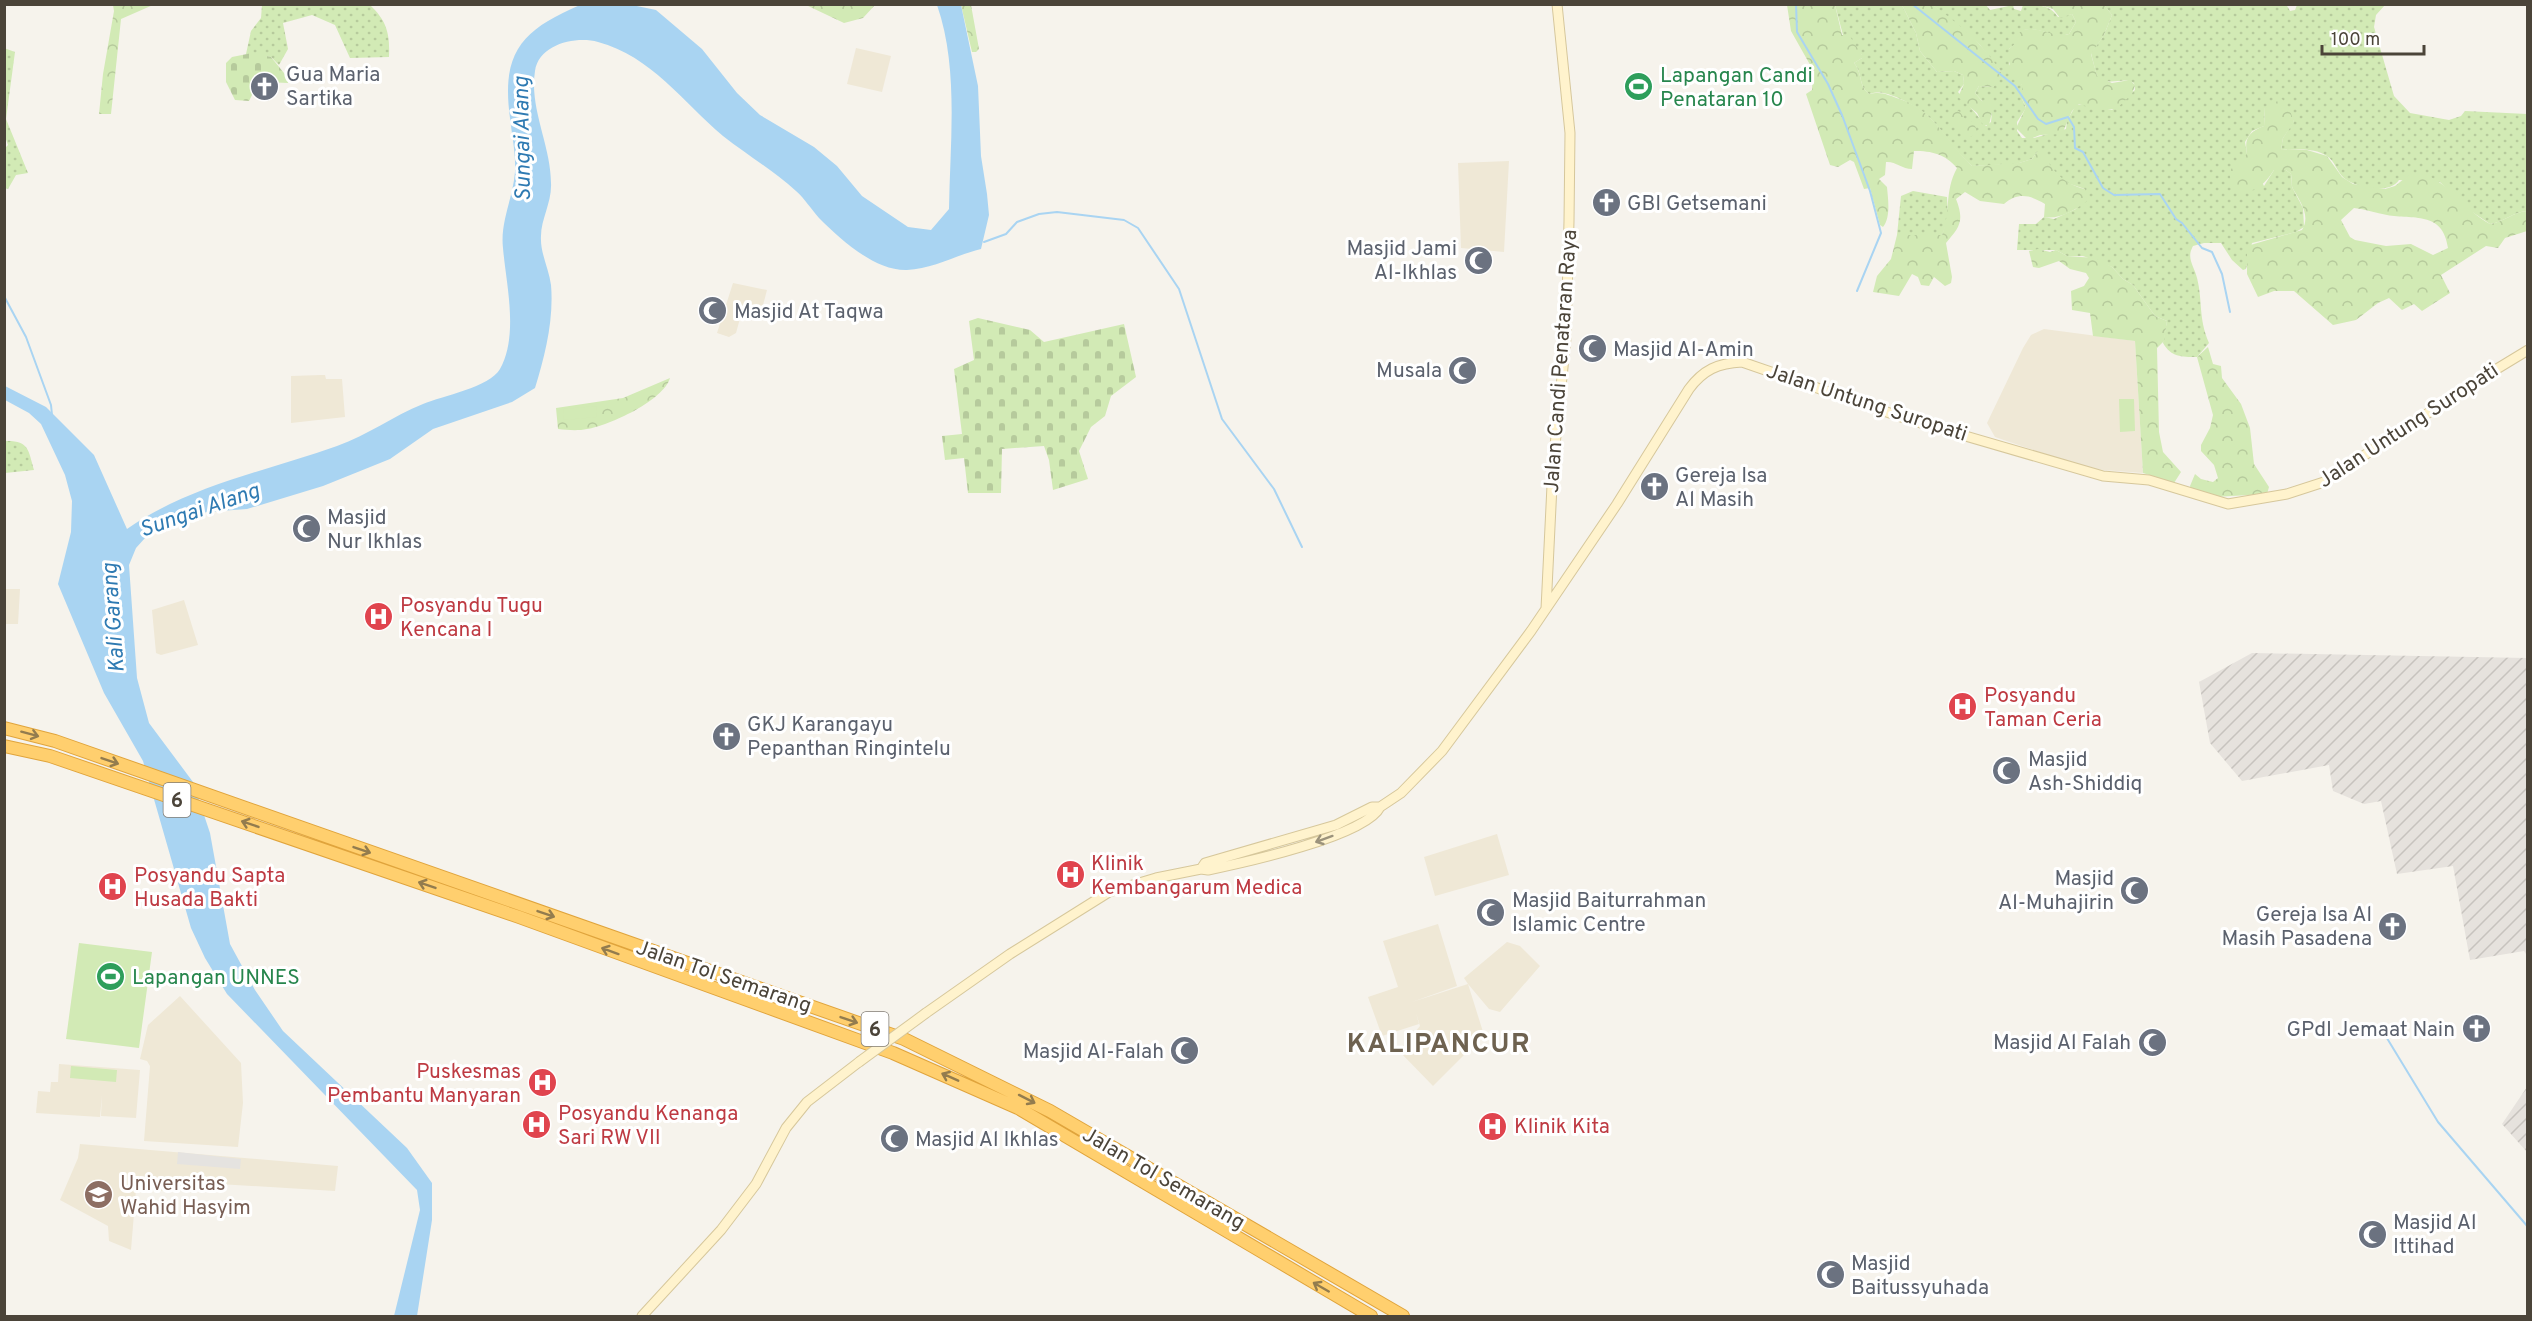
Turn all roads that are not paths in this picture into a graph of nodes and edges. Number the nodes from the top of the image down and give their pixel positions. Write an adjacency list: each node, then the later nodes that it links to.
1 (1557, 4): 3 (main road, Jalan Candi Penataran Raya)
2 (2528, 350): 3 (main road, Jalan Untung Suropati)
3 (1546, 609): 7 (main road, Jalan Untung Suropati, bridge)
4 (4, 728): 6 (highway, Jalan Tol Semarang / 6, one-way to 6)
5 (4, 746): 6 (highway, Jalan Tol Semarang / 6, one-way to 5)
6 (306, 837): 8 (highway, Jalan Tol Semarang / 6, one-way to 6); 9 (highway, Jalan Tol Semarang / 6, one-way to 9)
7 (642, 1317)
8 (1371, 1317)
9 (1403, 1317)

